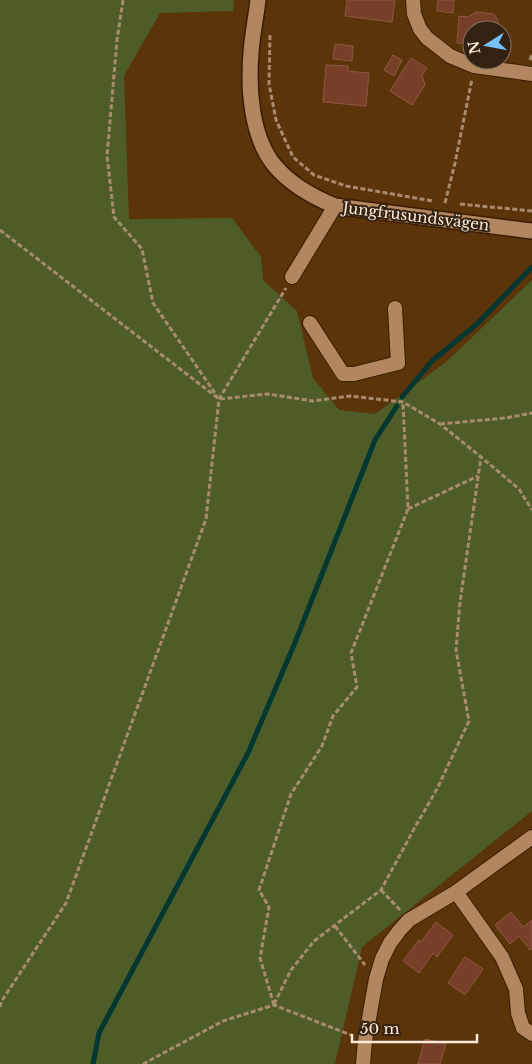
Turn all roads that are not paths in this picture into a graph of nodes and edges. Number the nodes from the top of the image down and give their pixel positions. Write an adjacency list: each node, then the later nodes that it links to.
1 (258, 0): 4 (street, Jungfrusundsvägen)
2 (413, 0): 3 (street)
3 (532, 74)
4 (335, 206): 5 (street, Jungfrusundsvägen); 6 (street)
5 (532, 231)
6 (292, 277)
7 (395, 308): 8 (street)
8 (310, 323)
9 (532, 837): 10 (street)
10 (456, 892): 11 (street); 12 (street)
11 (532, 1034)
12 (363, 1064)

